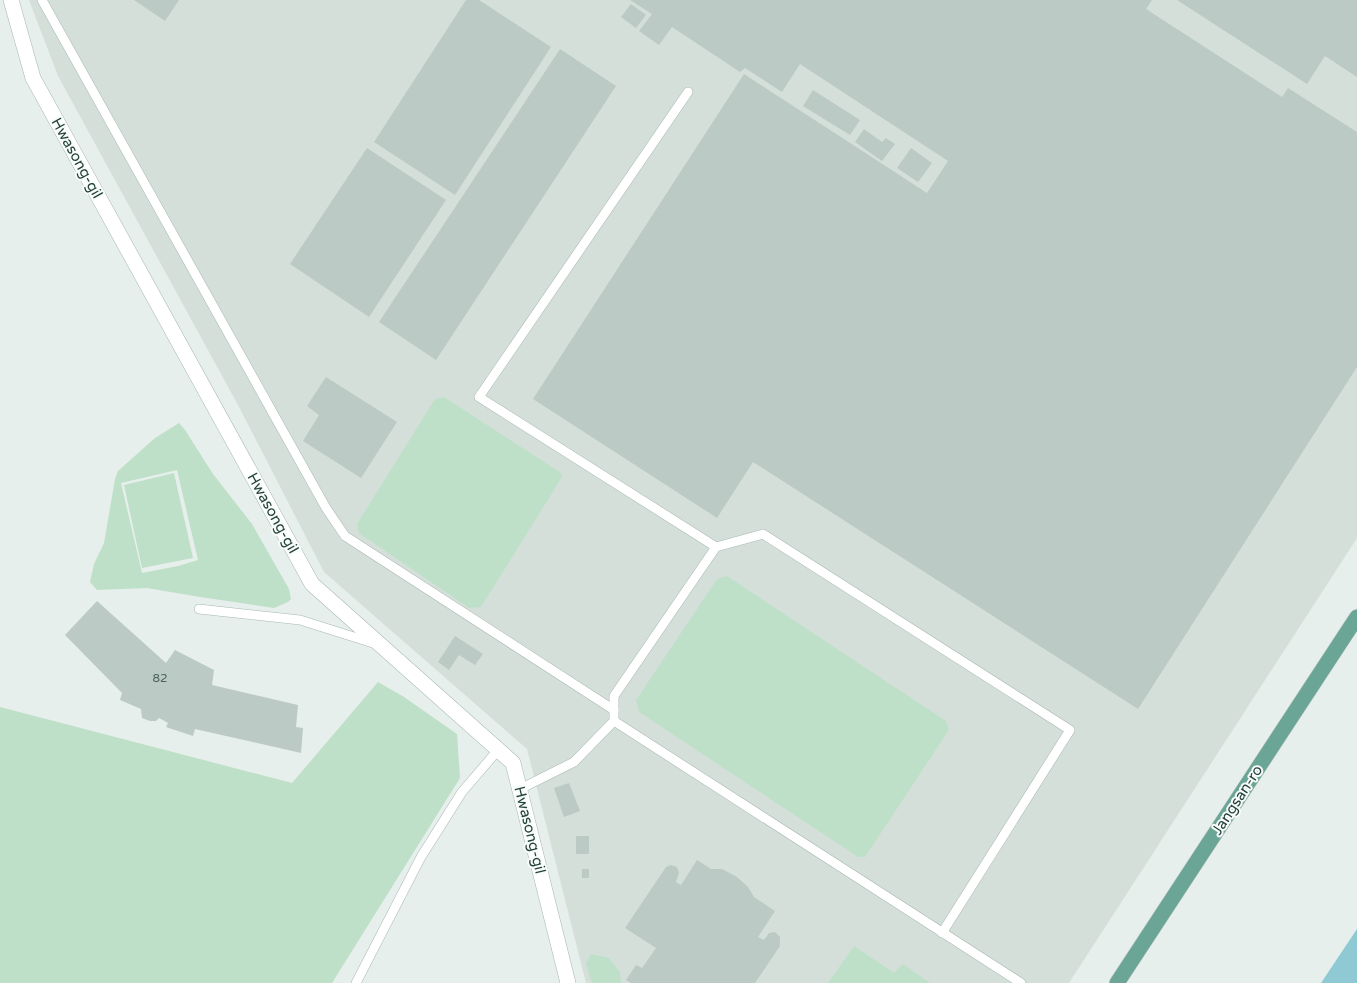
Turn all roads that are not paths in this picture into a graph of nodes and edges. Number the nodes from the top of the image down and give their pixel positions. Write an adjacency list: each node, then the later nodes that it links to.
1 (11, 0): 7 (street, Hwasong-gil)
2 (42, 0): 8 (lane)
3 (688, 92): 4 (lane)
4 (716, 548): 8 (lane); 12 (lane)
5 (199, 609): 7 (lane)
6 (1357, 617): 16 (main road, Jangsan-ro)
7 (380, 645): 10 (street, Hwasong-gil)
8 (614, 710): 9 (lane)
9 (614, 721): 11 (lane); 12 (lane)
10 (498, 750): 11 (street, Hwasong-gil); 13 (lane)
11 (520, 789): 14 (street, Hwasong-gil)
12 (942, 932): 15 (lane)
13 (356, 983)
14 (568, 983)
15 (1021, 983)
16 (1117, 983)

